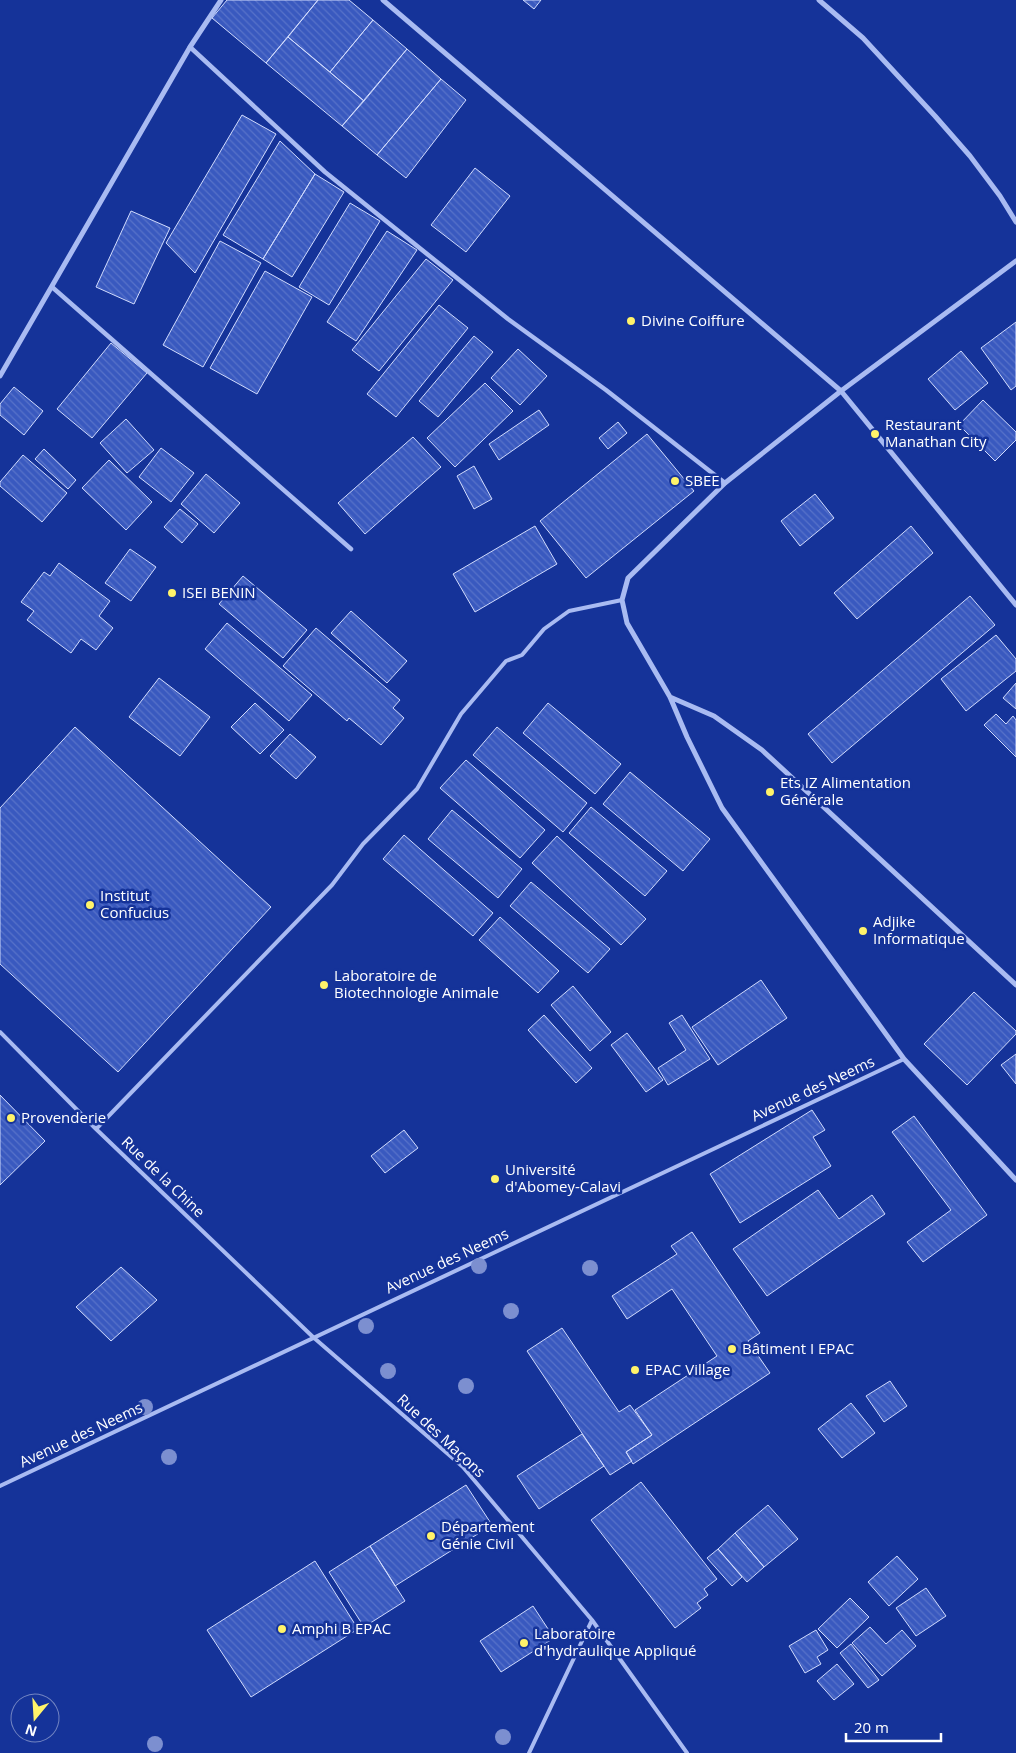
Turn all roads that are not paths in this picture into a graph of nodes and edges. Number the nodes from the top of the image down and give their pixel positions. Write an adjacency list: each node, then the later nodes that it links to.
1 (221, 0): 4 (street)
2 (383, 0): 9 (street)
3 (818, 0): 5 (street)
4 (190, 47): 7 (street); 10 (street)
5 (1016, 222)
6 (1016, 262): 9 (street)
7 (52, 287): 8 (street); 11 (street)
8 (0, 376)
9 (841, 391): 10 (street); 13 (street)
10 (725, 483): 12 (street)
11 (351, 549)
12 (622, 600): 14 (street); 18 (lane)
13 (1016, 605)
14 (670, 697): 15 (street); 17 (street)
15 (1016, 984)
16 (0, 1032): 18 (lane, Rue de la Chine)
17 (904, 1059): 19 (street); 20 (lane, Avenue des Neems)
18 (96, 1129): 20 (lane, Rue de la Chine)
19 (1016, 1180)
20 (313, 1337): 21 (lane, Avenue des Neems); 22 (lane, Rue des Maçons)
21 (0, 1486)
22 (592, 1620): 23 (lane); 24 (lane, Rue des Maçons)
23 (529, 1753)
24 (687, 1753)

